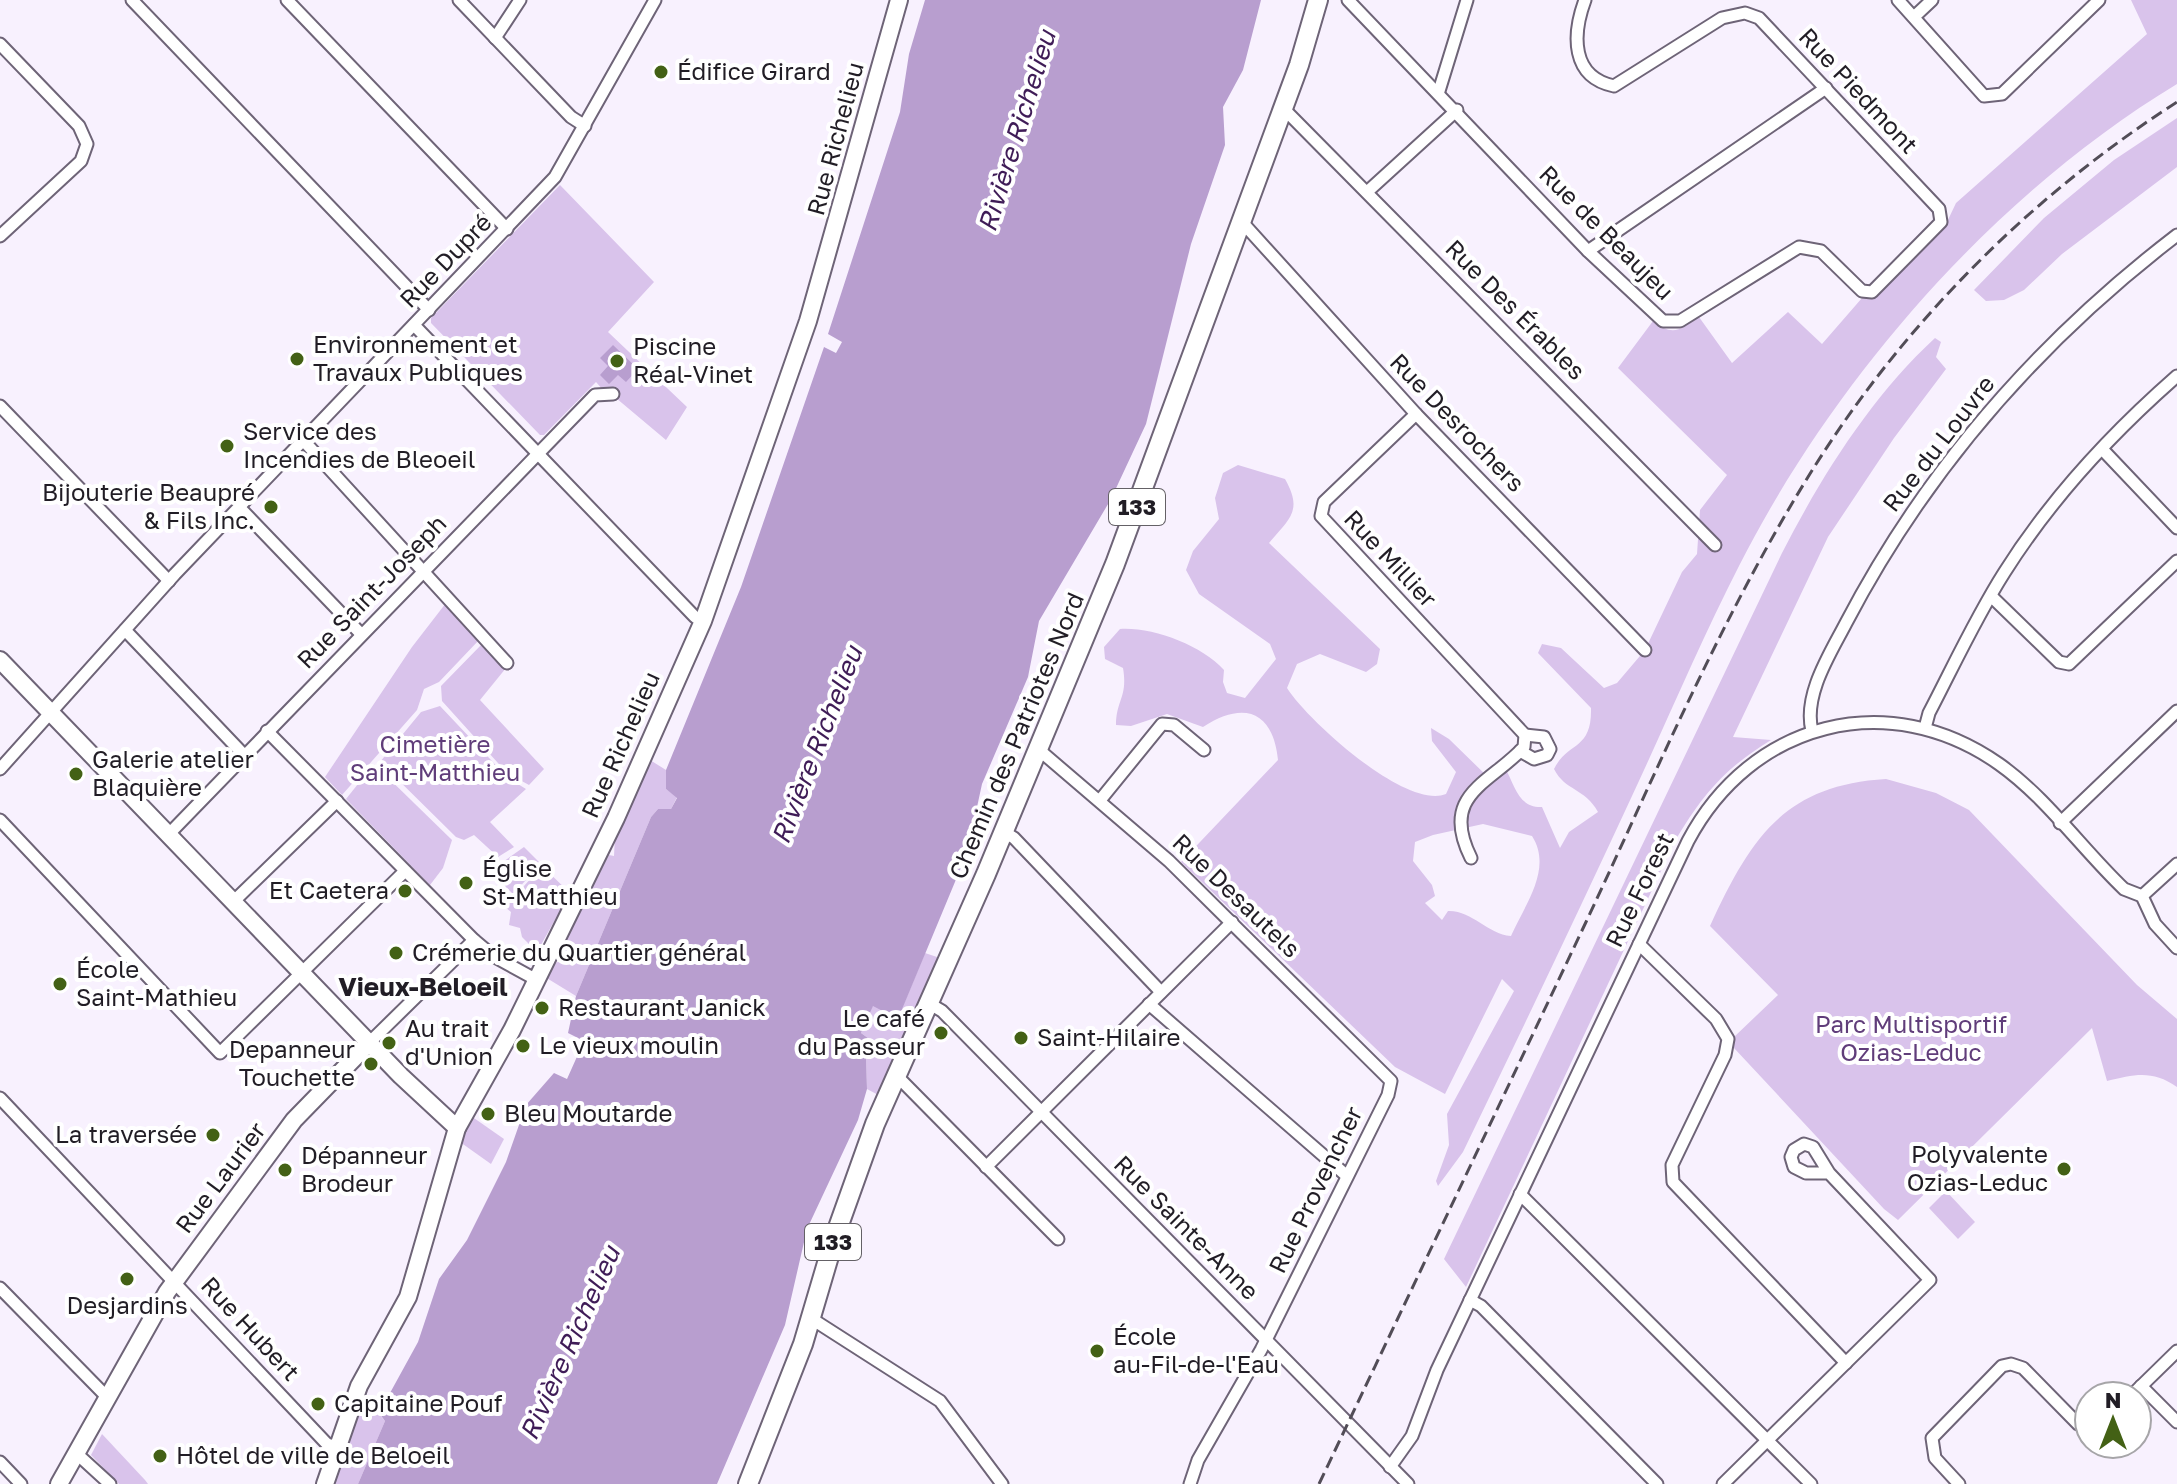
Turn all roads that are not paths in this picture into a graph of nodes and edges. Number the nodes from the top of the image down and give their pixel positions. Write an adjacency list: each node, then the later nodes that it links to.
1 (132, 0): 29 (street)
2 (287, 0): 24 (street)
3 (459, 0): 15 (street)
4 (520, 0): 15 (street)
5 (655, 0): 21 (street, Rue Dupré)
6 (899, 0): 45 (main road, Rue Richelieu)
7 (1318, 0): 19 (main road, Chemin des Patriotes Nord / 133)
8 (1348, 0): 18 (street, Rue de Beaujeu)
9 (1467, 0): 18 (street)
10 (1585, 0): 17 (street, Rue Piedmont)
11 (1898, 0): 14 (street)
12 (1932, 0): 14 (street)
13 (2099, 0): 14 (street)
14 (1915, 16)
15 (495, 38): 21 (street)
16 (0, 44): 26 (street)
17 (1826, 88): 27 (street); 28 (street, Rue Piedmont)
18 (1439, 91): 20 (street, Rue de Beaujeu)
19 (1283, 108): 22 (street, Rue Des Érables); 23 (main road, Chemin des Patriotes Nord / 133)
20 (1457, 110): 22 (street); 27 (street, Rue de Beaujeu)
21 (585, 126): 24 (street, Rue Dupré)
22 (1367, 192): 40 (street, Rue Des Érables)
23 (1242, 222): 34 (street, Rue Desrochers); 57 (main road, Chemin des Patriotes Nord / 133)
24 (507, 229): 29 (street, Rue Dupré)
25 (2177, 235): 55 (street, Rue du Louvre)
26 (0, 236)
27 (1588, 251): 28 (street, Rue de Beaujeu)
28 (1867, 293)
29 (429, 310): 30 (street, Rue Dupré)
30 (414, 325): 35 (street, Rue Dupré); 37 (street)
31 (2177, 376): 36 (street)
32 (613, 394): 37 (street, Rue Saint-Joseph)
33 (0, 406): 43 (street)
34 (1416, 414): 48 (street, Rue Desrochers); 56 (street, Rue Millier)
35 (303, 440): 38 (street, Rue Dupré); 42 (street)
36 (2102, 449): 39 (street); 44 (street)
37 (536, 456): 42 (street, Rue Saint-Joseph); 45 (street)
38 (239, 507): 43 (street, Rue Dupré); 47 (street)
39 (2177, 528)
40 (1715, 545)
41 (2177, 561): 44 (street)
42 (424, 570): 47 (street, Rue Saint-Joseph); 50 (street)
43 (169, 581): 46 (street, Rue Dupré)
44 (1991, 596): 53 (street)
45 (703, 621): 78 (main road, Rue Richelieu)
46 (125, 630): 52 (street, Rue Dupré); 60 (street)
47 (361, 634): 54 (street, Rue Saint-Joseph)
48 (1645, 650)
49 (0, 660): 52 (main road)
50 (507, 663)
51 (2177, 711): 65 (street)
52 (50, 712): 61 (street, Rue Dupré); 67 (main road)
53 (1925, 728): 55 (street, Rue Forest); 65 (street, Rue Forest)
54 (267, 731): 60 (street, Rue Saint-Joseph); 63 (street)
55 (1812, 731): 75 (street, Rue Forest)
56 (1525, 735): 59 (street); 59 (street, Rue Millier)
57 (1038, 749): 62 (street, Rue Desautels); 66 (main road, Chemin des Patriotes Nord / 133)
58 (1204, 750): 62 (street)
59 (1520, 751): 68 (street, Rue Millier)
60 (244, 755): 67 (street, Rue Saint-Joseph)
61 (0, 769)
62 (1101, 799): 73 (street, Rue Desautels)
63 (337, 801): 70 (street); 72 (street)
64 (0, 820): 77 (street)
65 (2060, 823): 71 (street, Rue Forest)
66 (1004, 832): 79 (street); 80 (main road, Chemin des Patriotes Nord / 133)
67 (168, 835): 72 (main road)
68 (1471, 858)
69 (2177, 864): 71 (street)
70 (405, 871): 74 (street); 77 (street)
71 (2142, 896): 76 (street, Rue Forest)
72 (233, 902): 77 (main road)
73 (1232, 922): 79 (street); 84 (street, Rue Desautels)
74 (474, 940): 78 (street); 82 (street, Rue Laurier)
75 (1639, 944): 91 (street, Rue Forest); 99 (street)
76 (2177, 948)
77 (301, 973): 82 (main road)
78 (535, 979): 87 (main road, Rue Richelieu)
79 (1161, 992): 81 (street)
80 (930, 1004): 83 (main road, Chemin des Patriotes Nord / 133); 86 (street, Rue Sainte-Anne)
81 (1149, 1004): 86 (street); 90 (street)
82 (369, 1043): 87 (main road); 93 (main road, Rue Laurier)
83 (896, 1075): 88 (street); 96 (main road, Chemin des Patriotes Nord / 133)
84 (1391, 1084): 90 (street, Rue Provencher)
85 (0, 1098): 93 (street, Rue Hubert)
86 (1041, 1112): 88 (street); 97 (street, Rue Sainte-Anne)
87 (457, 1128): 106 (main road, Rue Richelieu)
88 (986, 1167): 92 (street)
89 (1829, 1173): 99 (street)
90 (1347, 1176): 97 (street, Rue Provencher)
91 (1520, 1194): 95 (street, Rue Forest); 105 (street)
92 (1058, 1239)
93 (175, 1280): 101 (main road, Rue Laurier); 106 (street, Rue Hubert)
94 (0, 1288): 101 (street)
95 (1470, 1300): 109 (street, Rue Forest); 118 (street)
96 (812, 1319): 114 (main road, Chemin des Patriotes Nord / 133); 115 (street)
97 (1266, 1341): 109 (street, Rue Sainte-Anne); 116 (street, Rue Provencher)
98 (2177, 1351): 100 (street)
99 (1846, 1363): 105 (street)
100 (2147, 1380)
101 (106, 1396): 107 (main road, Rue Laurier)
102 (2153, 1398): 104 (street)
103 (2073, 1419): 121 (street)
104 (2177, 1422)
105 (1767, 1440): 119 (street); 120 (street)
106 (337, 1447): 113 (main road, Rue Richelieu)
107 (76, 1453): 111 (main road, Rue Laurier); 112 (street)
108 (0, 1462): 110 (street)
109 (1390, 1467): 117 (street, Rue Sainte-Anne)
110 (21, 1484)
111 (59, 1484)
112 (110, 1484)
113 (325, 1484)
114 (748, 1484)
115 (1002, 1484)
116 (1190, 1484)
117 (1408, 1484)
118 (1657, 1484)
119 (1723, 1484)
120 (1811, 1484)
121 (1959, 1484)

